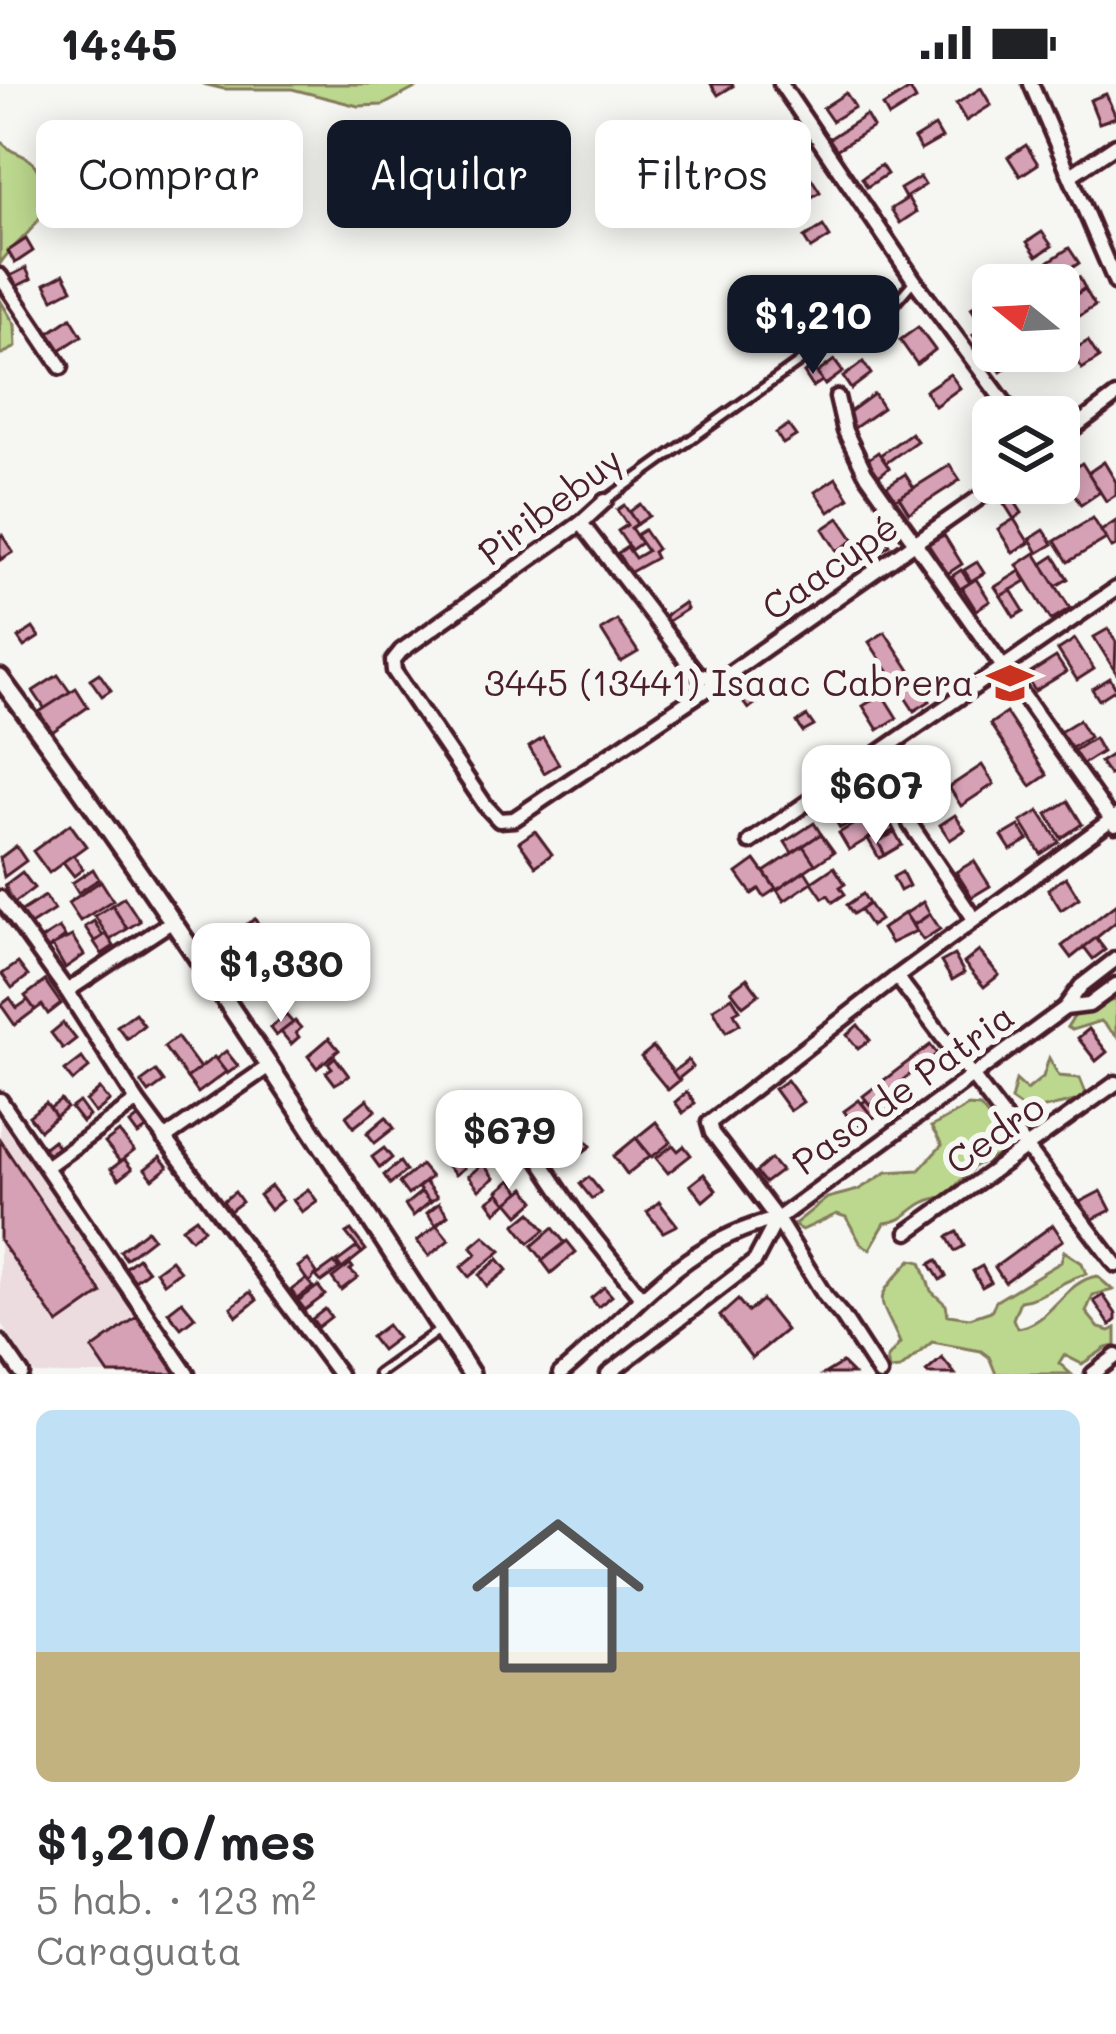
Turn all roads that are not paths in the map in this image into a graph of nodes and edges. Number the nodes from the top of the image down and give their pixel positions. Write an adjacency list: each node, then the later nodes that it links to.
1 (781, 84): 6 (street)
2 (1031, 84): 4 (street)
3 (1116, 145): 4 (street)
4 (1071, 175): 7 (street)
5 (0, 276): 8 (street)
6 (914, 280): 9 (street); 13 (lane, Piribebuy)
7 (1116, 283)
8 (61, 367)
9 (1000, 396)
10 (1116, 396): 12 (street)
11 (837, 397): 16 (street)
12 (1080, 423)
13 (605, 501): 15 (street, Piribebuy)
14 (972, 503): 16 (street, Caacupé)
15 (580, 523): 20 (street); 21 (street, Piribebuy)
16 (917, 543): 18 (street); 20 (street, Caacupé)
17 (1116, 589): 18 (street)
18 (1005, 668): 22 (street); 24 (street)
19 (0, 679): 27 (street)
20 (720, 680): 21 (street, Caacupé)
21 (514, 819)
22 (1115, 821): 26 (street)
23 (910, 824): 26 (street)
24 (750, 842)
25 (0, 898): 31 (street)
26 (974, 919): 29 (street)
27 (171, 922): 31 (street); 33 (street)
28 (1116, 959): 32 (street, Paso de Patria)
29 (897, 976): 34 (street); 42 (street)
30 (1116, 985): 32 (street, Paso de Patria)
31 (67, 991): 37 (street)
32 (1065, 1008): 34 (street, Paso de Patria)
33 (269, 1066): 39 (street); 46 (street)
34 (974, 1074): 40 (street); 42 (street, Paso de Patria)
35 (1116, 1083): 40 (street, Cedro)
36 (0, 1100): 41 (street)
37 (137, 1102): 39 (street); 41 (street)
38 (522, 1134): 45 (street)
39 (164, 1139): 51 (street)
40 (1030, 1147): 43 (street, Cedro); 44 (street)
41 (46, 1167): 50 (street)
42 (777, 1219): 45 (street, Paso de Patria); 55 (street, Paso de Patria); 56 (street)
43 (908, 1232)
44 (1116, 1264)
45 (641, 1297): 54 (street, Paso de Patria)
46 (442, 1329): 52 (lane); 53 (street)
47 (0, 1342): 49 (street)
48 (1116, 1357): 57 (street)
49 (22, 1374)
50 (187, 1374)
51 (339, 1374)
52 (378, 1374)
53 (471, 1374)
54 (560, 1374)
55 (608, 1374)
56 (880, 1374)
57 (1093, 1374)

